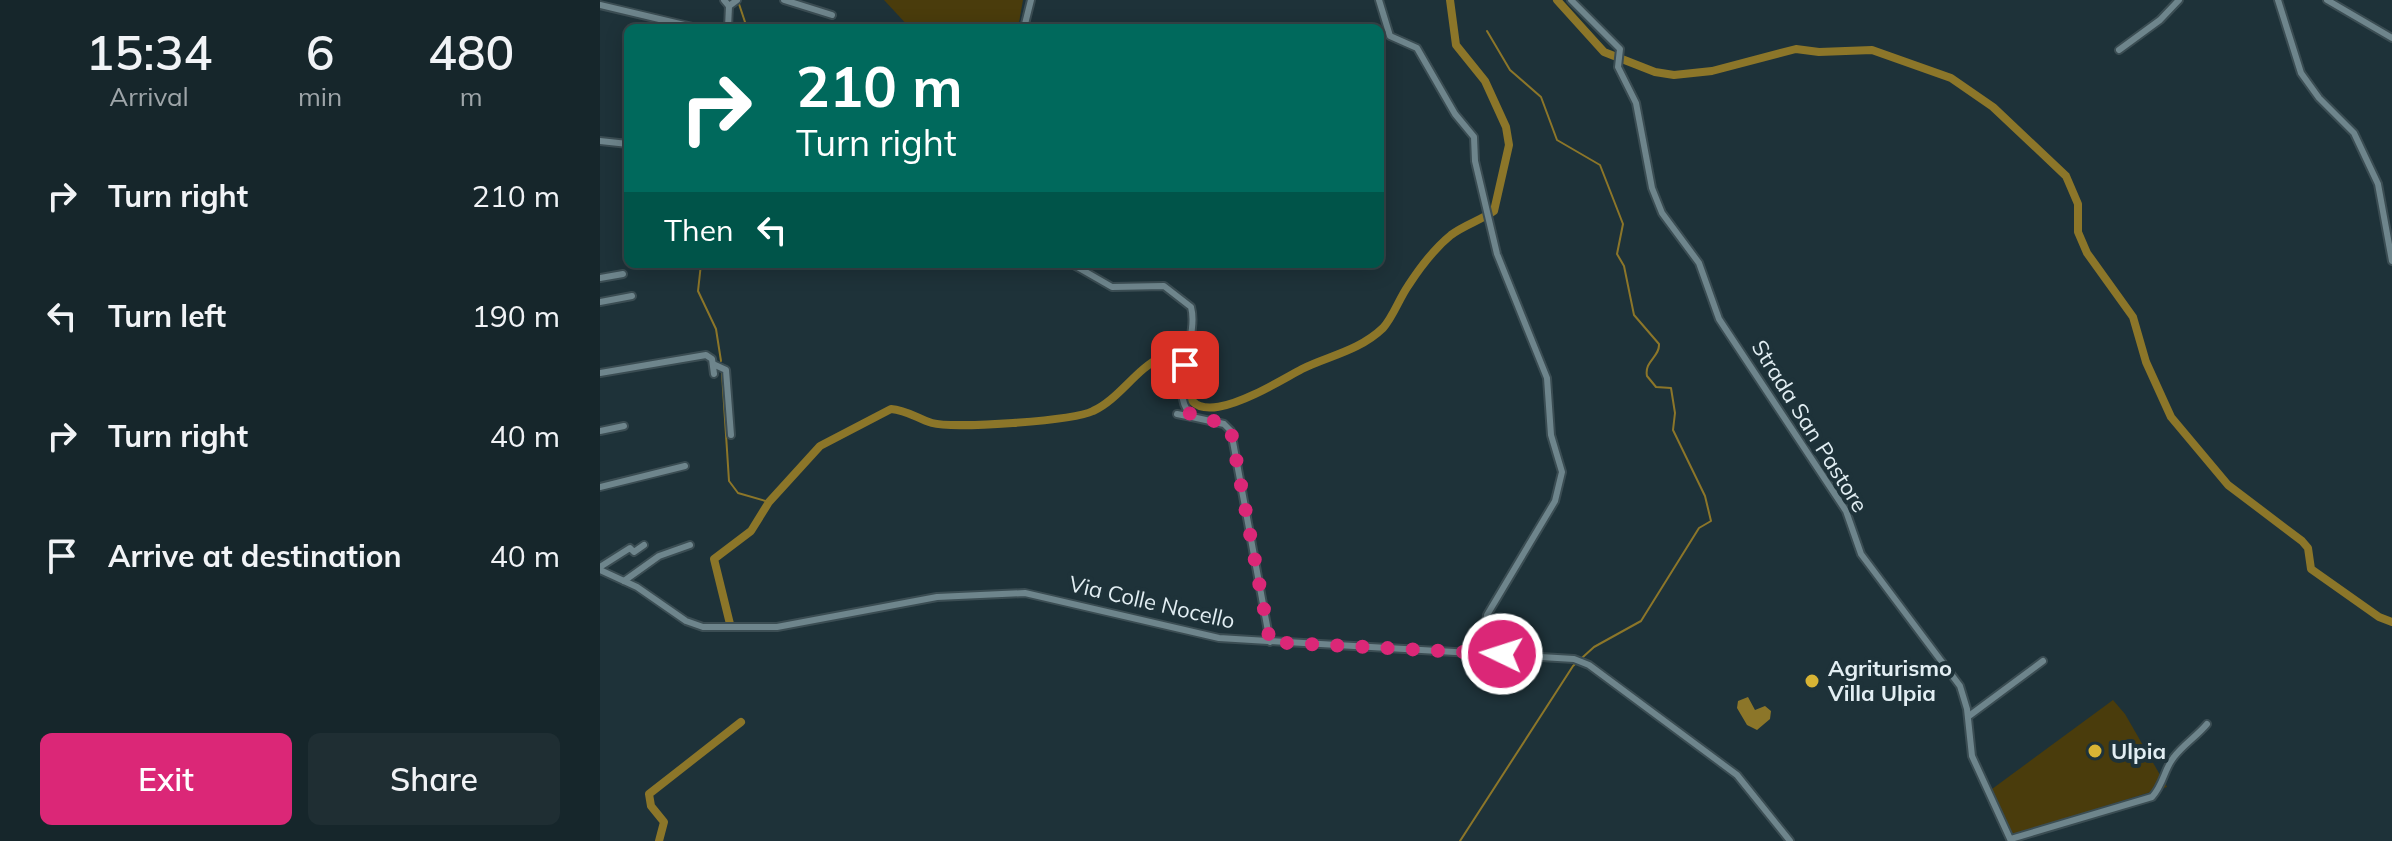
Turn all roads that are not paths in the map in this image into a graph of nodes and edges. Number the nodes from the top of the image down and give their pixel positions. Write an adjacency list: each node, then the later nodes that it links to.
1 (784, 0): 10 (street)
2 (1031, 0): 13 (street)
3 (1379, 0): 39 (street)
4 (1571, 0): 41 (street, Strada San Pastore)
5 (2179, 0): 15 (street)
6 (2278, 0): 18 (street)
7 (2327, 0): 14 (street)
8 (731, 2): 12 (street)
9 (600, 5): 11 (street)
10 (832, 15)
11 (680, 24)
12 (728, 24)
13 (1025, 24)
14 (2392, 38)
15 (2119, 50)
16 (600, 141): 17 (street)
17 (624, 144)
18 (2392, 261)
19 (1078, 268): 28 (street)
20 (623, 274): 21 (street)
21 (600, 278)
22 (632, 296): 23 (street)
23 (600, 302)
24 (713, 364): 25 (street); 26 (street); 31 (street)
25 (600, 373)
26 (714, 374)
27 (1177, 414): 28 (street)
28 (1192, 417): 38 (street)
29 (624, 426): 30 (street)
30 (600, 431)
31 (731, 435)
32 (685, 466): 33 (street)
33 (600, 487)
34 (644, 545): 36 (street)
35 (690, 545): 37 (street)
36 (600, 568): 37 (street, Via Colle Nocello)
37 (624, 581): 38 (street, Via Colle Nocello)
38 (1270, 642): 39 (street, Via Colle Nocello)
39 (1484, 653): 44 (street, Via Colle Nocello)
40 (2043, 661): 41 (street)
41 (1968, 716): 43 (street, Strada San Pastore)
42 (2207, 724): 43 (street)
43 (2011, 840)
44 (1790, 841)

